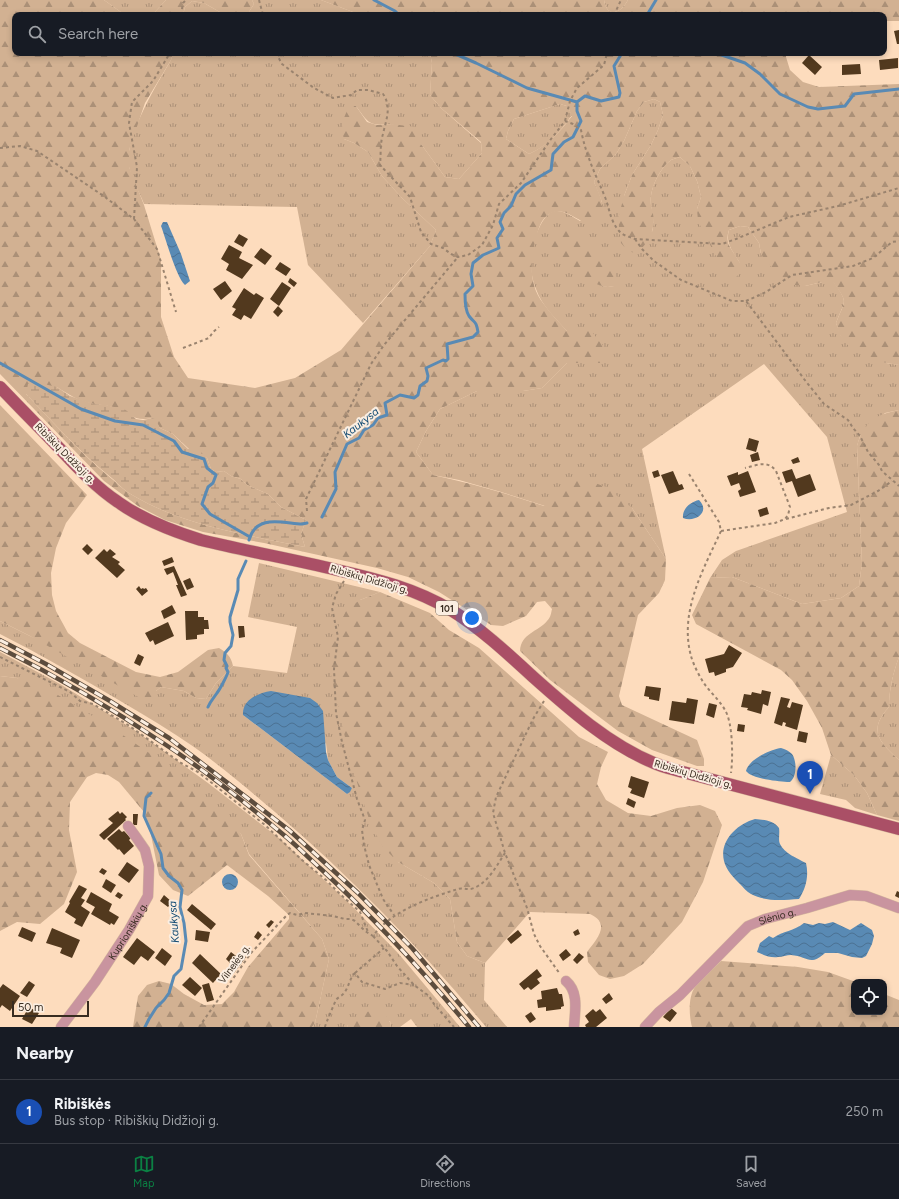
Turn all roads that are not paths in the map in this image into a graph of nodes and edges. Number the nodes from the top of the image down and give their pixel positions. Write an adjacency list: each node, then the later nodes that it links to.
1 (0, 387): 3 (main road, Ribiškių Didžioji g. / 101)
2 (128, 826): 6 (street, Kuprioniškių g.)
3 (899, 829)
4 (899, 908): 8 (street, Slėnio g.)
5 (566, 981): 7 (street)
6 (61, 1027)
7 (574, 1027)
8 (645, 1027)

